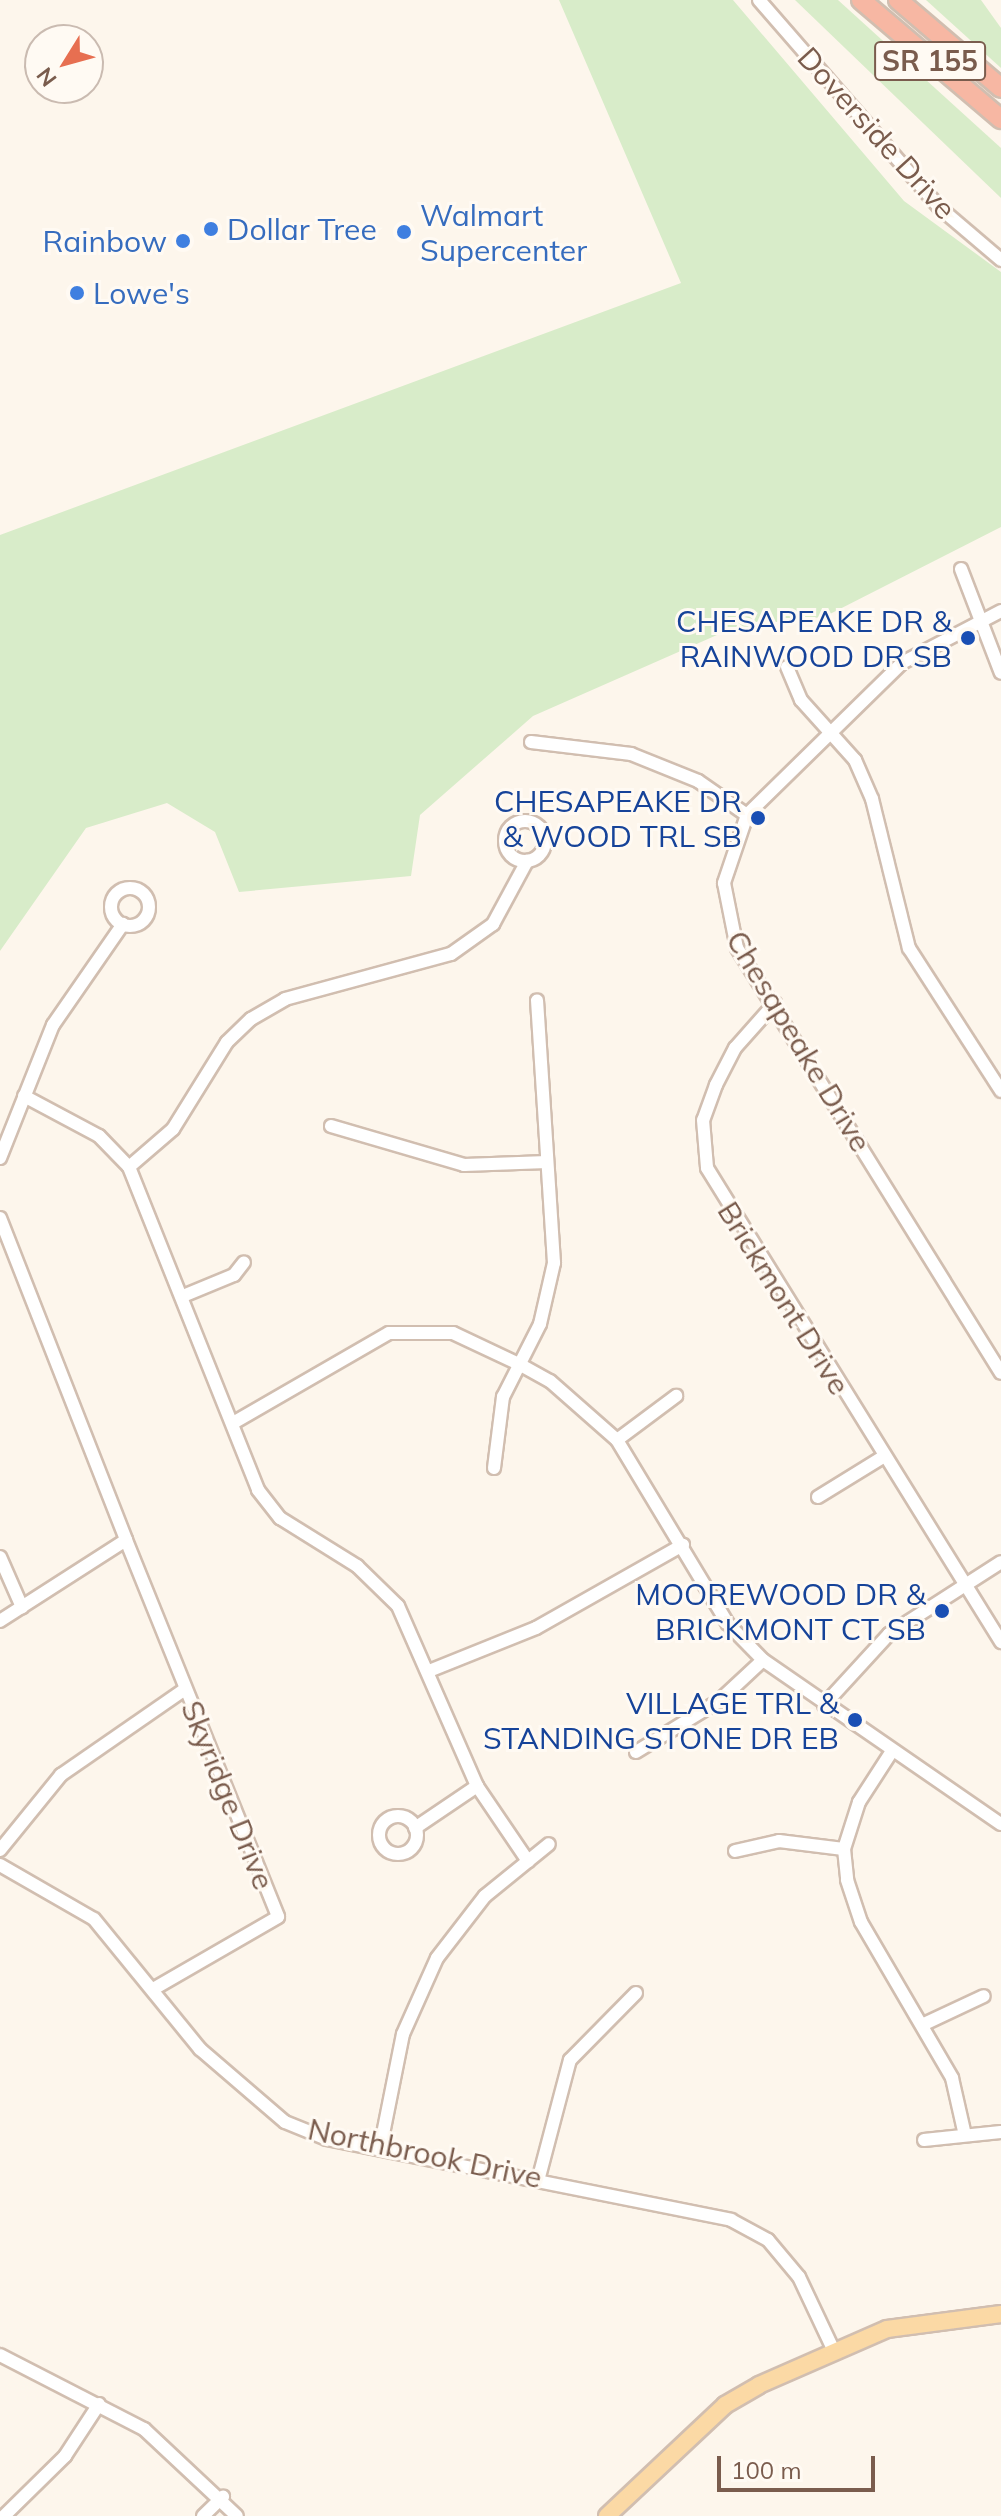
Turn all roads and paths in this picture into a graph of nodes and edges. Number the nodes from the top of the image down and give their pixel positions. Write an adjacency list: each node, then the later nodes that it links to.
1 (759, 0): 8 (street, Doverside Drive)
2 (861, 0): 7 (highway, SR 155)
3 (898, 0): 5 (highway, SR 155)
4 (908, 0): 5 (highway)
5 (947, 44): 6 (highway, SR 155)
6 (1001, 88)
7 (1001, 119)
8 (1001, 260)
9 (961, 569): 11 (street)
10 (1001, 611): 11 (street, Chesapeake Drive)
11 (982, 620): 13 (street); 14 (street, Chesapeake Drive)
12 (787, 667): 14 (street)
13 (1001, 673)
14 (833, 733): 16 (street, Chesapeake Drive); 21 (street)
15 (531, 742): 16 (street)
16 (747, 815): 20 (street, Chesapeake Drive)
17 (527, 861): 26 (street)
18 (123, 924): 22 (street)
19 (537, 1001): 25 (street)
20 (775, 1003): 31 (street, Chesapeake Drive); 35 (street, Brickmont Drive)
21 (1001, 1091)
22 (24, 1096): 24 (street); 26 (street)
23 (331, 1126): 25 (street)
24 (0, 1158)
25 (547, 1162): 30 (street)
26 (129, 1167): 29 (street)
27 (0, 1218): 38 (street, Skyridge Drive)
28 (244, 1262): 29 (street)
29 (183, 1296): 33 (street)
30 (519, 1364): 33 (street); 34 (street); 36 (street)
31 (1001, 1373)
32 (676, 1396): 34 (street)
33 (233, 1423): 47 (street)
34 (617, 1440): 39 (street)
35 (883, 1457): 37 (street); 42 (street, Brickmont Drive)
36 (494, 1468)
37 (818, 1497)
38 (126, 1540): 43 (street); 48 (street, Skyridge Drive)
39 (683, 1545): 46 (street); 47 (street)
40 (0, 1557): 43 (street)
41 (1001, 1562): 42 (street)
42 (965, 1585): 45 (street, Brickmont Drive); 49 (street)
43 (22, 1607): 44 (street)
44 (0, 1621)
45 (1001, 1642)
46 (763, 1660): 49 (street); 51 (street)
47 (429, 1671): 52 (street)
48 (185, 1689): 57 (street); 61 (street, Skyridge Drive)
49 (824, 1705): 50 (street)
50 (892, 1751): 53 (street); 56 (street)
51 (636, 1752)
52 (477, 1786): 54 (street); 59 (street)
53 (1001, 1824)
54 (415, 1828)
55 (549, 1844): 59 (street)
56 (844, 1849): 58 (street); 64 (street)
57 (0, 1850)
58 (735, 1851)
59 (528, 1861): 68 (street)
60 (0, 1865): 61 (street, Northbrook Drive)
61 (155, 1988): 68 (street, Northbrook Drive)
62 (636, 1993): 69 (street)
63 (984, 1996): 64 (street)
64 (922, 2025): 66 (street)
65 (1001, 2132): 66 (street)
66 (965, 2135): 67 (street)
67 (924, 2140)
68 (380, 2149): 69 (street, Northbrook Drive)
69 (539, 2177): 71 (street, Northbrook Drive)
70 (1001, 2314): 71 (main road)
71 (833, 2349): 78 (main road)
72 (0, 2355): 73 (street)
73 (99, 2404): 74 (street); 75 (street)
74 (223, 2497): 76 (street); 77 (street)
75 (4, 2516)
76 (203, 2516)
77 (237, 2516)
78 (608, 2516)

